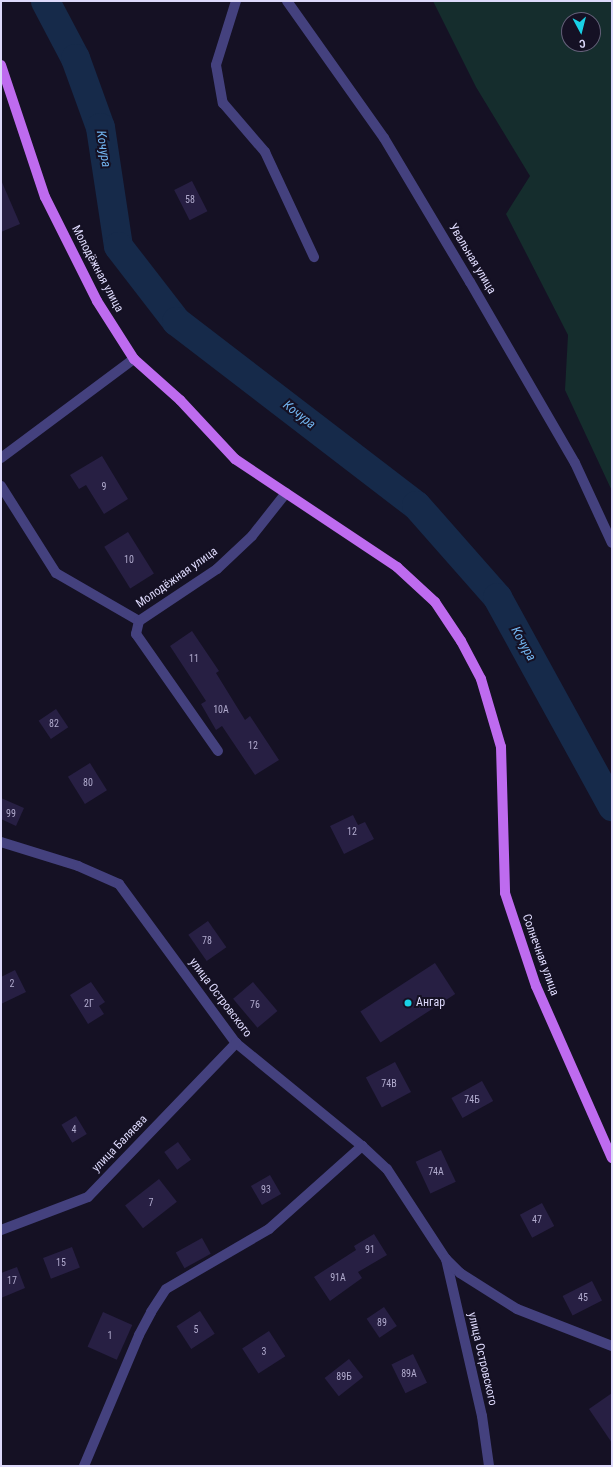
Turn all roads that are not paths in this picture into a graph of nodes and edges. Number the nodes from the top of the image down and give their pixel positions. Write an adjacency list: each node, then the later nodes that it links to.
1 (236, 1): 4 (street)
2 (287, 1): 9 (street, Увальная улица)
3 (1, 65): 5 (main road, Молодёжная улица)
4 (314, 257)
5 (134, 359): 6 (street); 8 (main road, Молодёжная улица)
6 (1, 458)
7 (1, 486): 10 (street)
8 (286, 493): 10 (street, Молодёжная улица); 11 (main road, Молодёжная улица)
9 (612, 543)
10 (139, 621): 12 (street, Молодёжная улица)
11 (500, 747): 16 (main road, Солнечная улица)
12 (218, 751)
13 (1, 842): 14 (street, улица Островского)
14 (236, 1043): 15 (street, улица Островского); 17 (street, улица Баляева)
15 (362, 1146): 18 (street, улица Островского); 20 (street)
16 (612, 1158)
17 (1, 1230)
18 (446, 1259): 19 (street, улица Островского); 21 (street, улица Островского)
19 (612, 1346)
20 (84, 1466)
21 (489, 1466)

